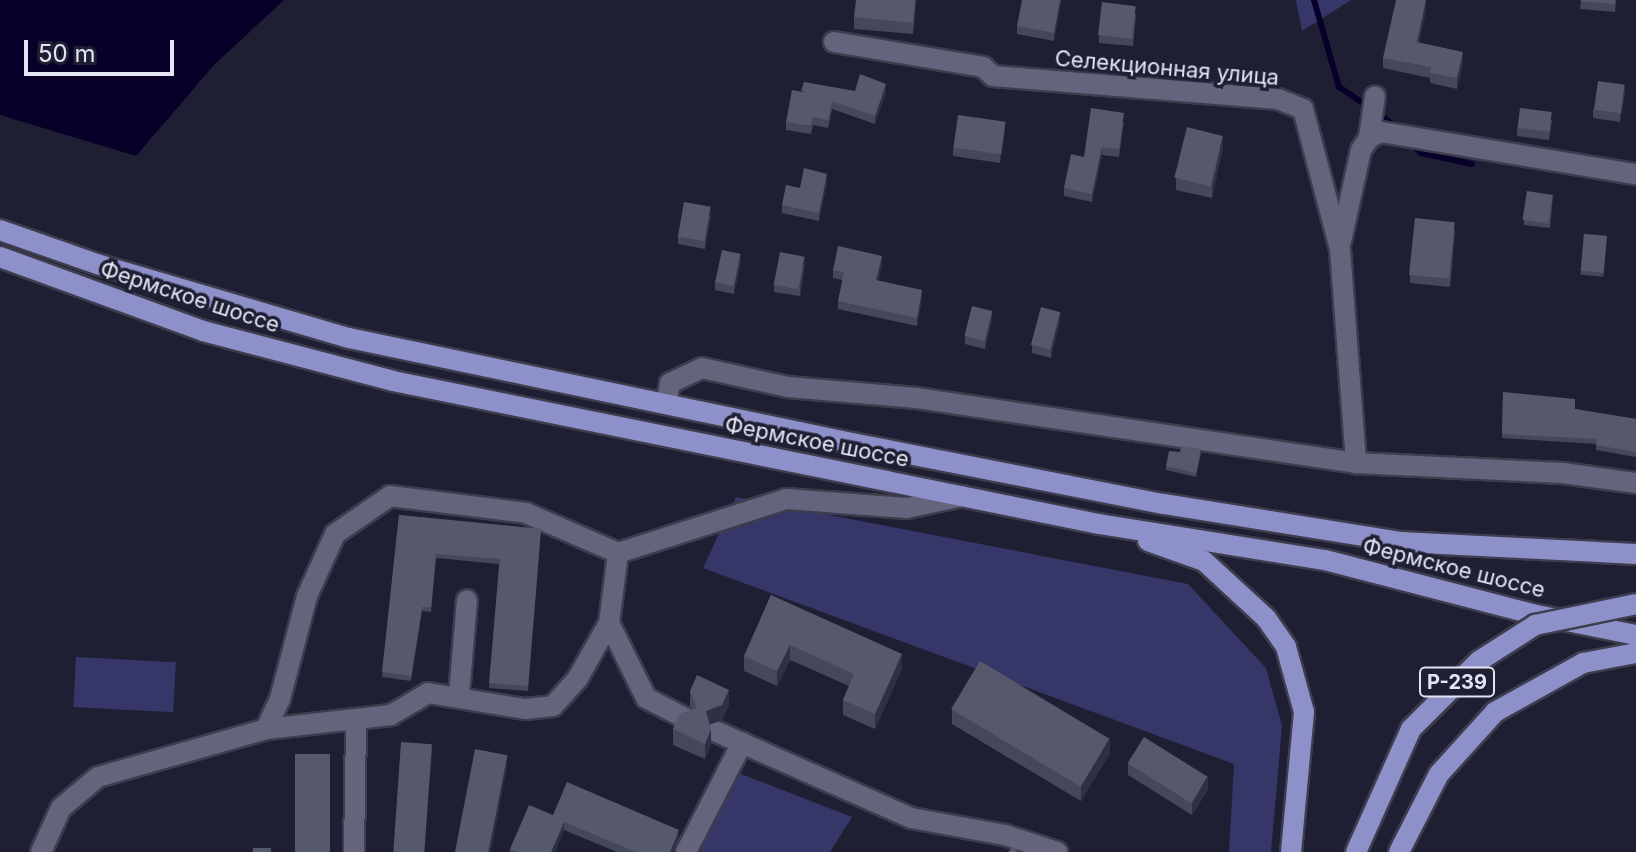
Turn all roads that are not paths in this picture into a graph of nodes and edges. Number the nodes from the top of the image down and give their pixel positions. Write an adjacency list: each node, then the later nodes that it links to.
1 (834, 42): 6 (street, Селекционная улица)
2 (1375, 96): 3 (street)
3 (1369, 138): 4 (street); 6 (street)
4 (1636, 174)
5 (0, 230): 8 (main road, Фермское шоссе)
6 (1340, 249): 9 (street)
7 (0, 257): 11 (main road, Фермское шоссе)
8 (666, 404): 9 (street); 14 (main road, Фермское шоссе)
9 (1356, 463): 10 (street)
10 (1636, 483)
11 (963, 496): 12 (main road, Фермское шоссе); 13 (street)
12 (1099, 524): 18 (main road, Фермское шоссе); 30 (main road)
13 (618, 553): 17 (street); 23 (street)
14 (1636, 554)
15 (467, 600): 20 (street)
16 (1636, 604): 31 (main road, Р-239, bridge)
17 (609, 623): 20 (street); 21 (street)
18 (1636, 635)
19 (1636, 653): 32 (main road, Р-239)
20 (459, 695): 22 (street)
21 (685, 718)
22 (356, 720): 23 (street); 27 (street)
23 (266, 729): 26 (street)
24 (717, 732): 25 (street)
25 (742, 743): 28 (street); 29 (street)
26 (41, 852)
27 (354, 852)
28 (686, 852)
29 (1057, 852)
30 (1291, 852)
31 (1356, 852)
32 (1399, 852)

